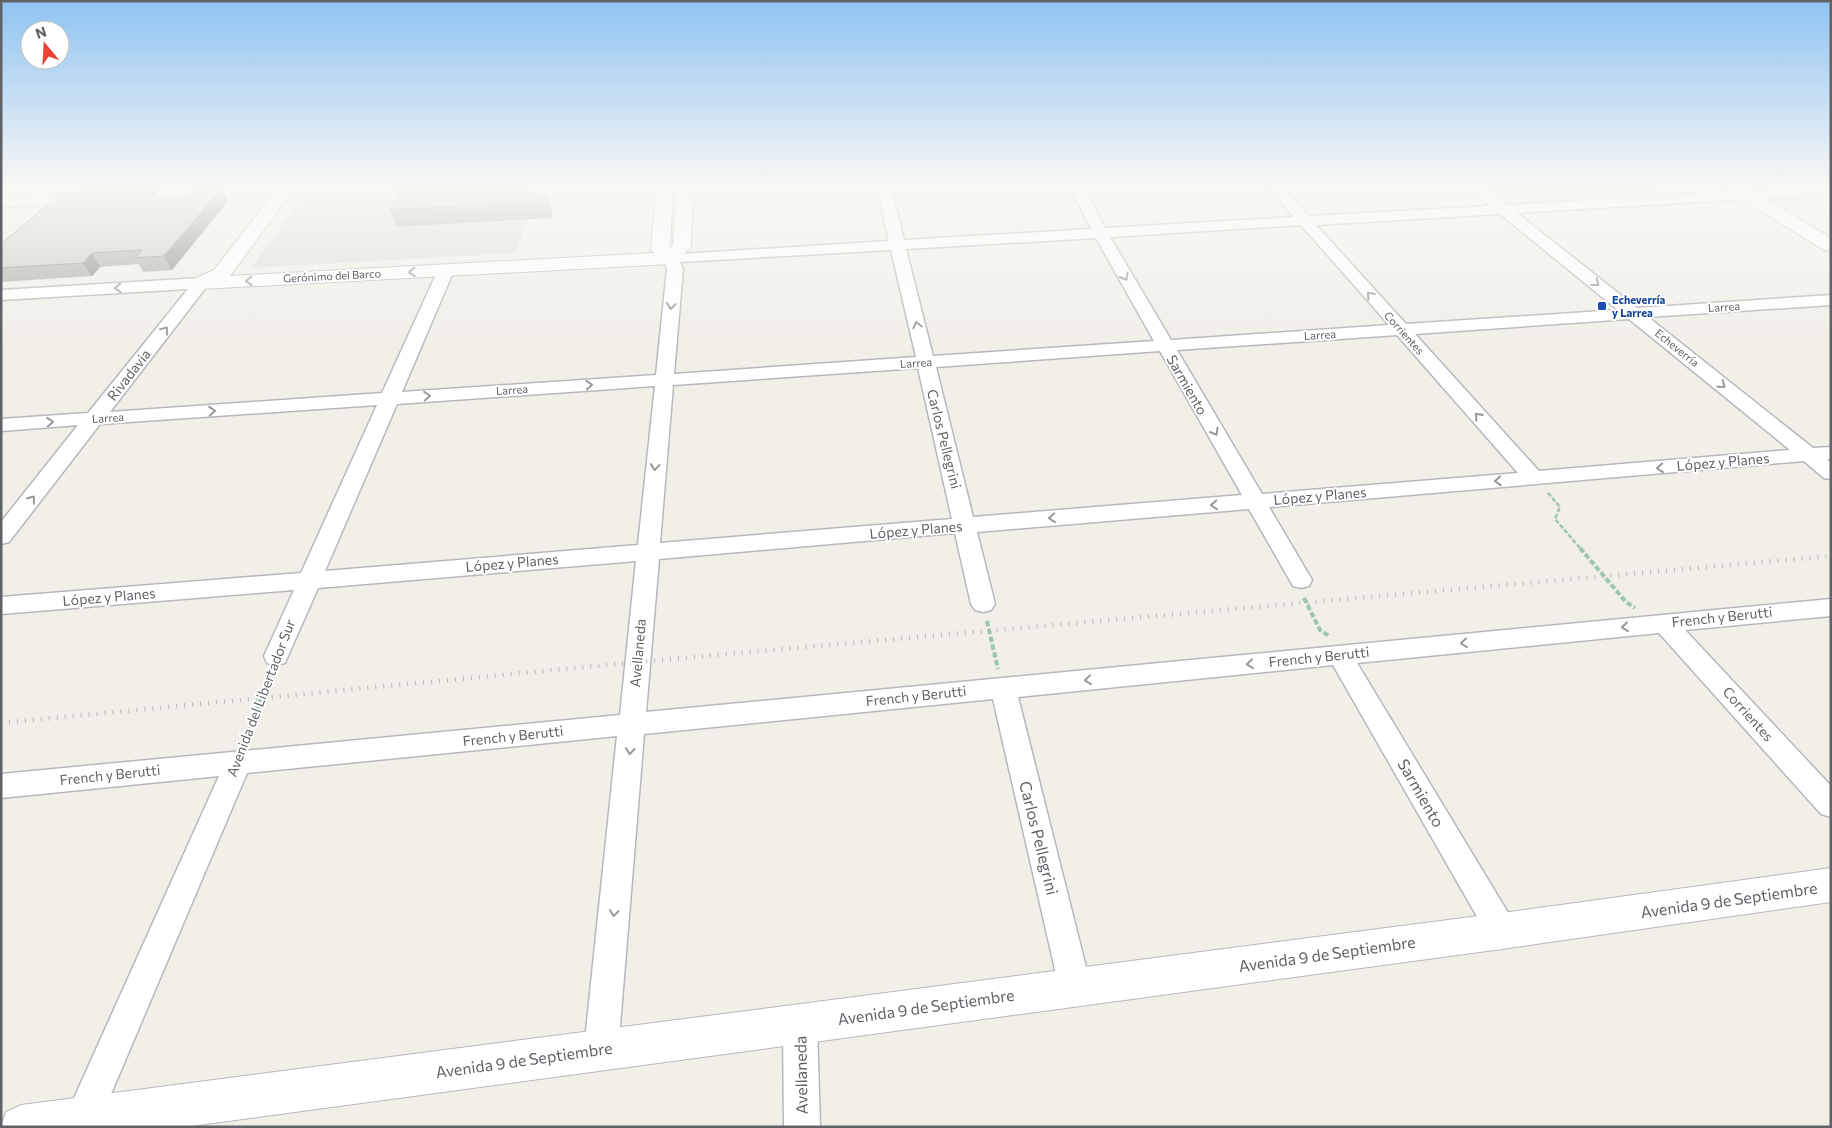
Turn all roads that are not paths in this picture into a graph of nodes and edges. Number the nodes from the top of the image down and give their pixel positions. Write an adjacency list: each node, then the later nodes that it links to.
1 (226, 240): 13 (main road, Rivadavia)
2 (247, 240): 13 (main road, Rivadavia)
3 (661, 240): 11 (main road, Avellaneda)
4 (682, 240): 11 (main road)
5 (896, 240): 10 (street, Carlos Pellegrini)
6 (971, 240): 10 (street, Gerónimo del Barco)
7 (1104, 240): 18 (street, Sarmiento, one-way to 18)
8 (1321, 240): 17 (street, Corrientes, one-way to 8)
9 (1542, 240): 16 (street, Echeverría, one-way to 16)
10 (897, 244): 11 (street, Gerónimo del Barco); 19 (street, Carlos Pellegrini, one-way to 10)
11 (670, 258): 12 (main road, Gerónimo del Barco); 20 (street, Avellaneda, one-way to 20)
12 (446, 270): 13 (main road, Gerónimo del Barco, one-way to 13); 21 (street, Avenida del Libertador Sur)
13 (202, 283): 14 (street, Gerónimo del Barco, one-way to 14); 22 (street, Rivadavia, one-way to 13)
14 (1, 295)
15 (1831, 300): 16 (street, Larrea)
16 (1634, 313): 17 (street, Larrea); 25 (street, Echeverría, one-way to 25)
17 (1400, 329): 18 (street, Larrea); 27 (street, Corrientes, one-way to 17)
18 (1164, 345): 19 (street, Larrea); 28 (street, Sarmiento, one-way to 28)
19 (926, 362): 20 (street, Larrea); 29 (street, Carlos Pellegrini)
20 (664, 380): 21 (street, Larrea, one-way to 20); 31 (street, Avellaneda, one-way to 31)
21 (389, 399): 22 (street, Larrea, one-way to 21); 32 (street, Avenida del Libertador Sur)
22 (95, 419): 23 (street, Larrea, one-way to 22); 30 (street, Rivadavia, one-way to 22)
23 (1, 425)
24 (1831, 453): 25 (street, López y Planes)
25 (1809, 455): 26 (street, Echeverría); 27 (street, López y Planes, one-way to 27)
26 (1831, 473)
27 (1534, 478): 28 (street, López y Planes, one-way to 28)
28 (1255, 501): 29 (street, López y Planes, one-way to 29); 33 (street, Sarmiento)
29 (965, 526): 31 (street, López y Planes); 34 (street, Carlos Pellegrini)
30 (1, 537)
31 (647, 552): 32 (street, López y Planes); 41 (street, Avellaneda)
32 (308, 580): 35 (street, López y Planes); 39 (street, Avenida del Libertador Sur)
33 (1301, 580)
34 (983, 604)
35 (1, 606)
36 (1831, 607): 37 (street, French y Berutti)
37 (1662, 623): 38 (street, French y Berutti, one-way to 38); 44 (street, Corrientes)
38 (1340, 655): 40 (street, French y Berutti, one-way to 40); 46 (street, Sarmiento)
39 (276, 656)
40 (1003, 688): 41 (street, French y Berutti); 47 (street, Carlos Pellegrini)
41 (632, 724): 42 (street, French y Berutti); 49 (street, Avellaneda, one-way to 49)
42 (238, 763): 43 (street, French y Berutti); 50 (street, Avenida del Libertador Sur)
43 (1, 786)
44 (1831, 805)
45 (1831, 885): 46 (main road, Avenida 9 de Septiembre)
46 (1502, 931): 47 (main road, Avenida 9 de Septiembre)
47 (1076, 987): 48 (main road, Avenida 9 de Septiembre)
48 (800, 1024): 49 (main road, Avenida 9 de Septiembre); 52 (street, Avellaneda)
49 (601, 1050): 50 (main road, Avenida 9 de Septiembre)
50 (80, 1123): 51 (main road, Avenida 9 de Septiembre)
51 (21, 1127)
52 (802, 1127)

